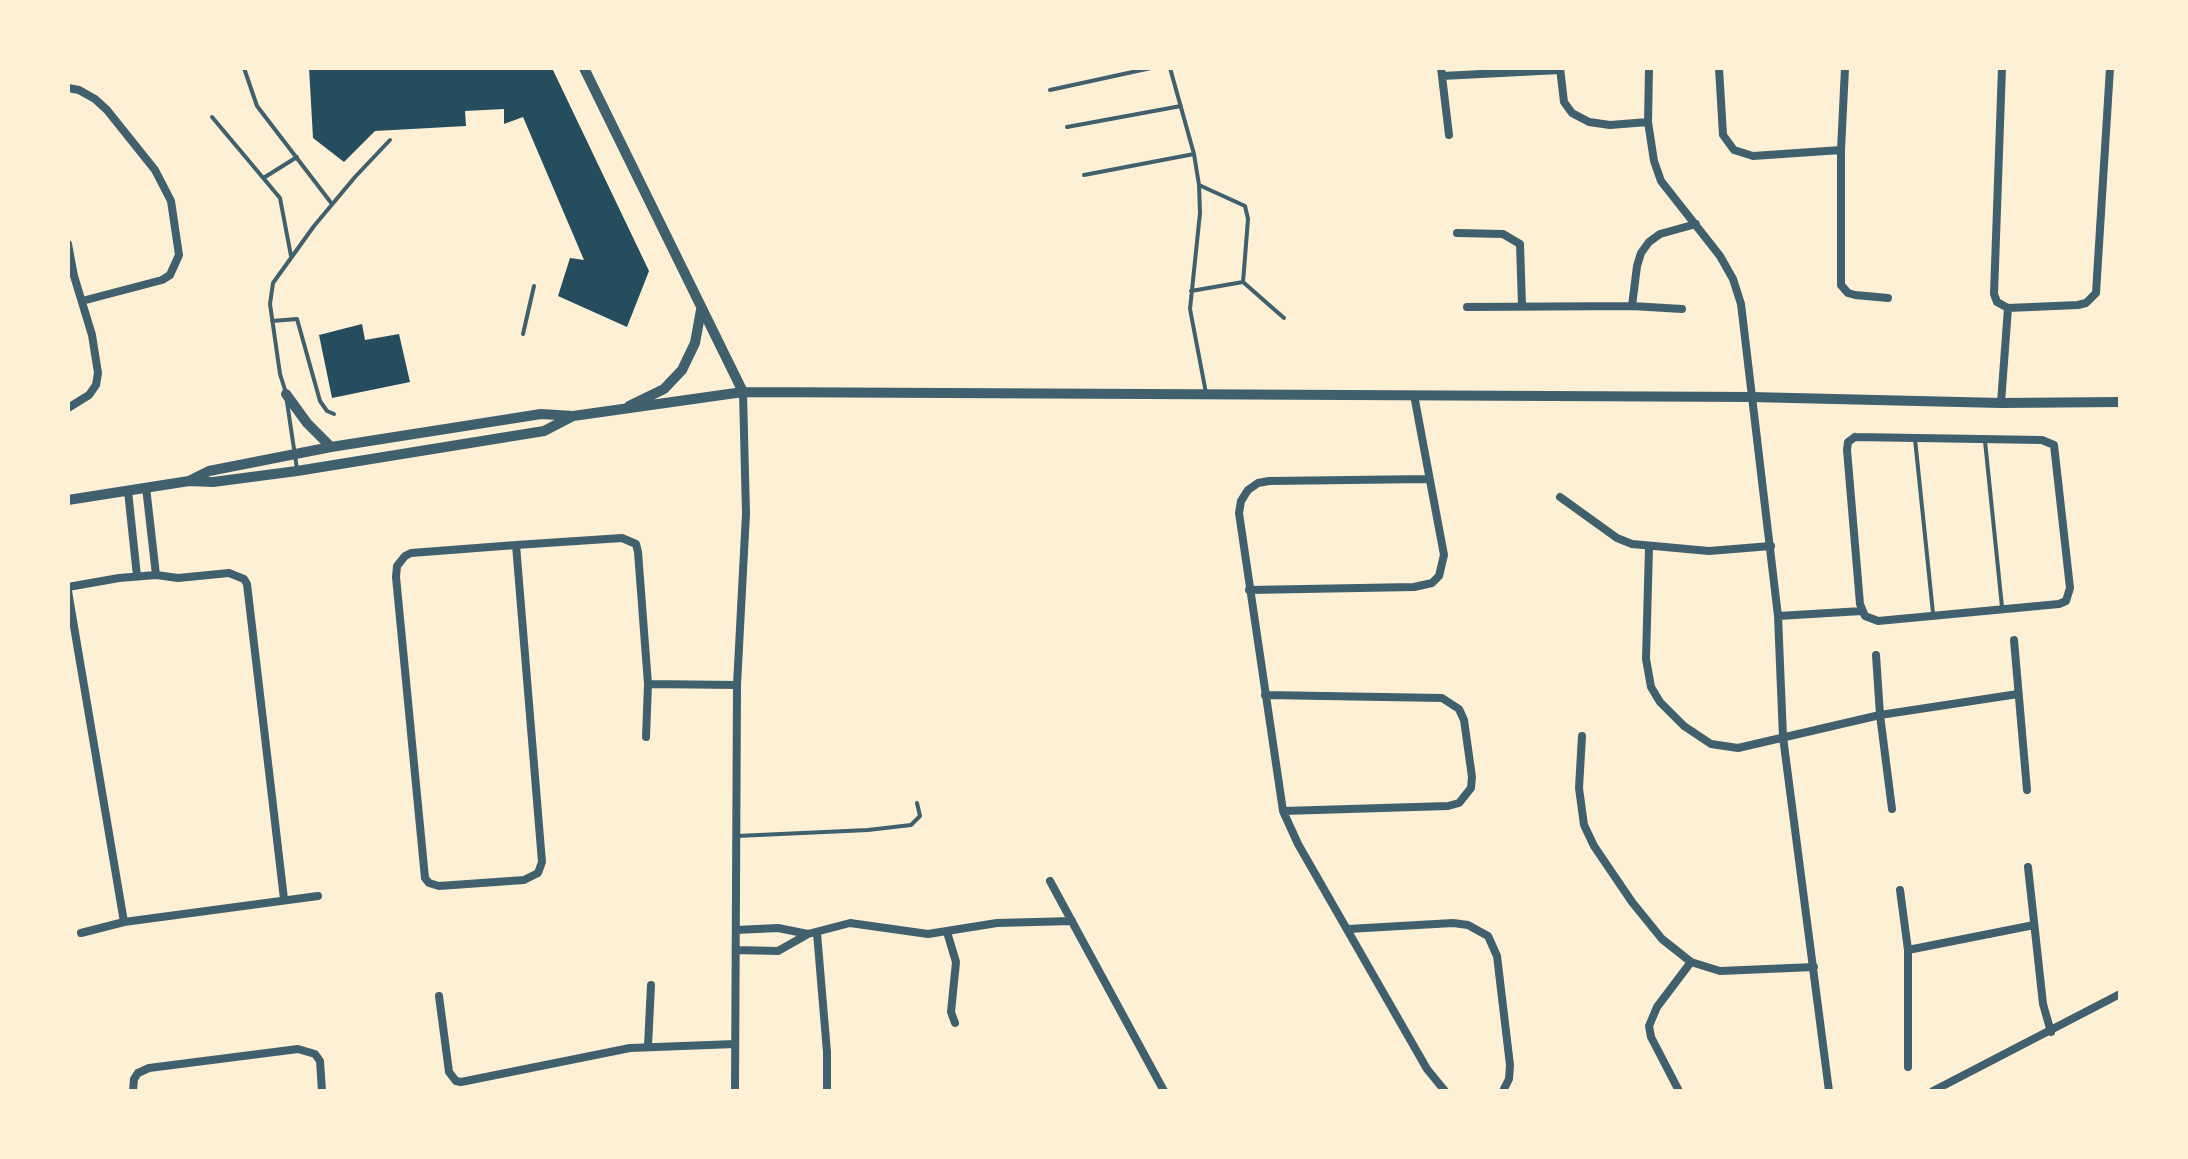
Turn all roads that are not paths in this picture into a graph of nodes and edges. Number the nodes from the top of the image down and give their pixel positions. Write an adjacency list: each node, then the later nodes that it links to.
1 (244, 68): 22 (lane)
2 (584, 68): 40 (street)
3 (1151, 68): 13 (lane)
4 (1170, 68): 14 (lane)
5 (1649, 68): 16 (street)
6 (1719, 68): 20 (street)
7 (1845, 68): 20 (street)
8 (2002, 68): 39 (street)
9 (2110, 68): 39 (street)
10 (1560, 69): 11 (street); 16 (street)
11 (1442, 72): 18 (street)
12 (68, 88): 35 (street)
13 (1050, 90)
14 (1181, 106): 17 (lane); 21 (lane)
15 (212, 117): 24 (lane)
16 (1648, 122): 27 (street)
17 (1067, 127)
18 (1449, 135)
19 (390, 140): 26 (lane)
20 (1841, 150): 34 (street)
21 (1194, 154): 23 (lane); 25 (lane)
22 (297, 157): 24 (lane); 26 (lane)
23 (1084, 175)
24 (265, 177): 30 (lane)
25 (1199, 185): 31 (lane); 33 (lane)
26 (332, 204): 30 (lane)
27 (1696, 224): 37 (street); 49 (street)
28 (1457, 233): 36 (street)
29 (68, 244): 35 (street)
30 (291, 256): 43 (lane)
31 (1243, 282): 33 (lane); 42 (lane)
32 (534, 286): 44 (lane)
33 (1191, 291): 47 (lane)
34 (1888, 298)
35 (82, 301): 52 (street)
36 (1522, 306): 37 (street); 38 (street)
37 (1632, 306): 41 (street)
38 (1467, 307)
39 (2008, 308): 51 (street)
40 (701, 309): 45 (street); 53 (street)
41 (1682, 309)
42 (1284, 318)
43 (272, 321): 46 (lane); 54 (lane)
44 (523, 334)
45 (743, 392): 47 (street); 53 (street); 81 (street)
46 (286, 394): 58 (street); 59 (lane)
47 (1206, 395): 48 (street)
48 (1414, 395): 49 (street); 61 (street)
49 (1751, 397): 51 (street); 68 (street)
50 (2120, 402): 51 (street)
51 (2001, 403)
52 (68, 408)
53 (620, 410): 55 (street)
54 (334, 414)
55 (573, 416): 58 (street); 60 (street)
56 (1915, 438): 57 (street); 75 (street); 77 (lane)
57 (1985, 439): 74 (lane); 74 (street)
58 (331, 447): 59 (street)
59 (294, 453): 60 (lane); 62 (street)
60 (297, 471): 62 (street)
61 (1429, 479): 73 (street); 73 (street)
62 (189, 481): 63 (street)
63 (146, 487): 64 (street); 70 (street)
64 (128, 491): 66 (street); 71 (street)
65 (1560, 497): 69 (street)
66 (68, 500)
67 (516, 545): 67 (street); 80 (street)
68 (1771, 546): 69 (street); 76 (street)
69 (1649, 547): 87 (street)
70 (156, 575): 71 (street); 97 (street)
71 (137, 576): 72 (street)
72 (68, 589): 99 (street)
73 (1249, 590): 83 (street)
74 (2002, 610): 77 (street)
75 (1862, 611): 76 (street); 77 (street)
76 (1778, 616): 87 (street)
77 (1934, 616)
78 (2014, 640): 82 (street)
79 (1876, 655): 84 (street)
80 (648, 684): 81 (street); 86 (street)
81 (737, 685): 92 (street)
82 (2018, 694): 84 (street); 88 (street)
83 (1265, 695): 91 (street); 91 (street)
84 (1880, 715): 87 (street); 90 (street)
85 (1582, 736): 108 (street)
86 (646, 737)
87 (1783, 737): 109 (street)
88 (2027, 790)
89 (917, 803): 92 (lane)
90 (1892, 809)
91 (1283, 811): 101 (street)
92 (737, 836): 102 (street)
93 (2028, 867): 100 (street)
94 (1050, 881): 98 (street)
95 (1900, 890): 107 (street)
96 (318, 896): 97 (street)
97 (284, 899): 99 (street)
98 (1072, 921): 103 (street); 122 (street)
99 (124, 922): 104 (street)
100 (2034, 925): 107 (street); 114 (street)
101 (1348, 929): 123 (street); 124 (street)
102 (736, 930): 105 (street); 106 (street)
103 (947, 932): 105 (street); 113 (street)
104 (81, 933)
105 (812, 933): 106 (street); 121 (street)
106 (736, 950): 115 (street)
107 (1908, 950): 117 (street)
108 (1691, 962): 109 (street); 125 (street)
109 (1814, 967): 126 (street)
110 (651, 985): 116 (street)
111 (2120, 994): 114 (street)
112 (439, 996): 116 (street)
113 (955, 1023)
114 (2051, 1032): 127 (street)
115 (735, 1044): 116 (street); 120 (street)
116 (648, 1046)
117 (1908, 1067)
118 (133, 1091): 119 (street)
119 (322, 1091)
120 (735, 1091)
121 (827, 1091)
122 (1164, 1091)
123 (1445, 1091)
124 (1503, 1091)
125 (1679, 1091)
126 (1829, 1091)
127 (1933, 1091)

